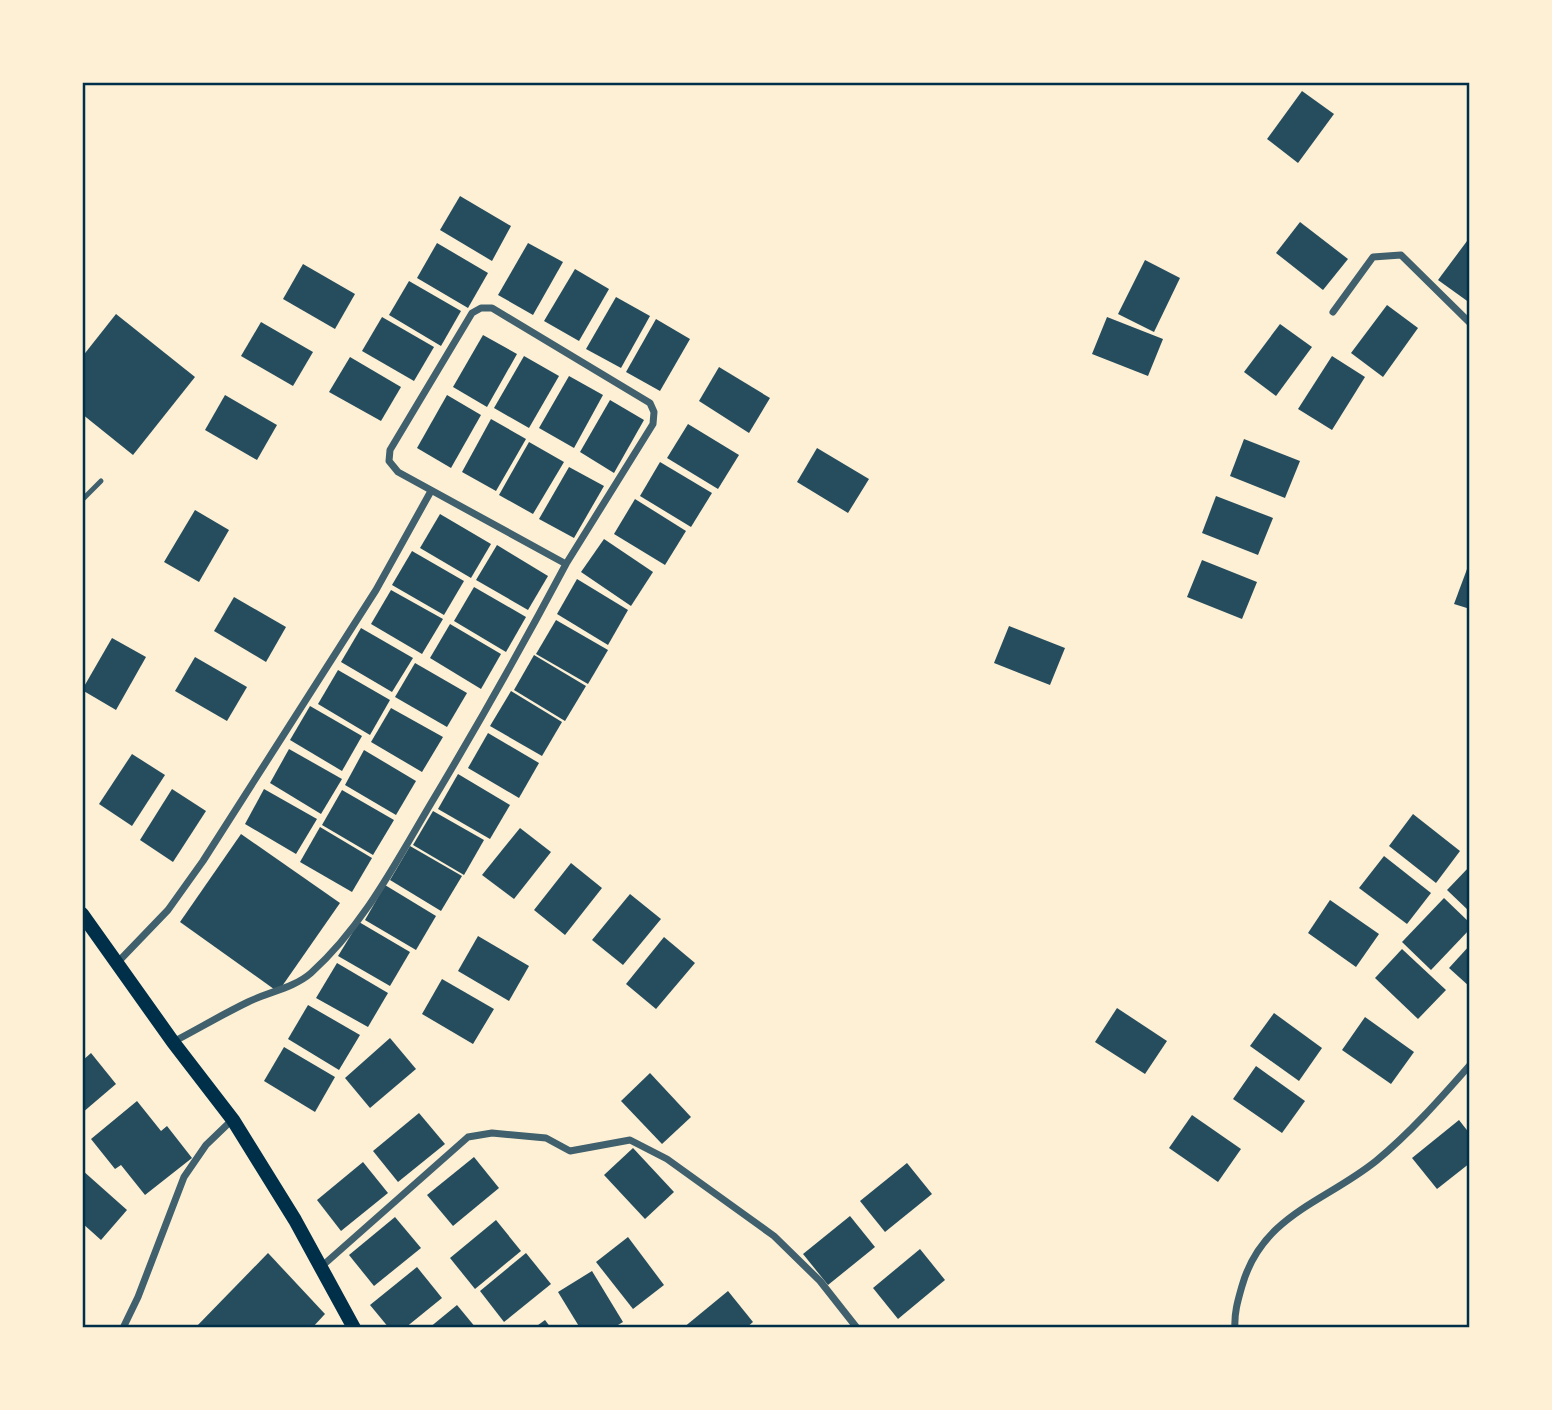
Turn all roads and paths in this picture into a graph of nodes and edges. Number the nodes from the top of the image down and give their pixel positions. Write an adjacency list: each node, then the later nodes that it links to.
1 (1333, 312): 2 (street)
2 (1470, 323)
3 (101, 481): 5 (lane)
4 (431, 491): 6 (street); 6 (street); 8 (street)
5 (82, 500)
6 (566, 564): 9 (street)
7 (82, 914): 8 (main road)
8 (118, 962): 9 (main road)
9 (173, 1042): 11 (main road)
10 (1470, 1065): 16 (street)
11 (233, 1120): 12 (main road); 13 (street)
12 (320, 1268): 14 (main road); 15 (street)
13 (123, 1328)
14 (354, 1328)
15 (857, 1328)
16 (1235, 1328)

